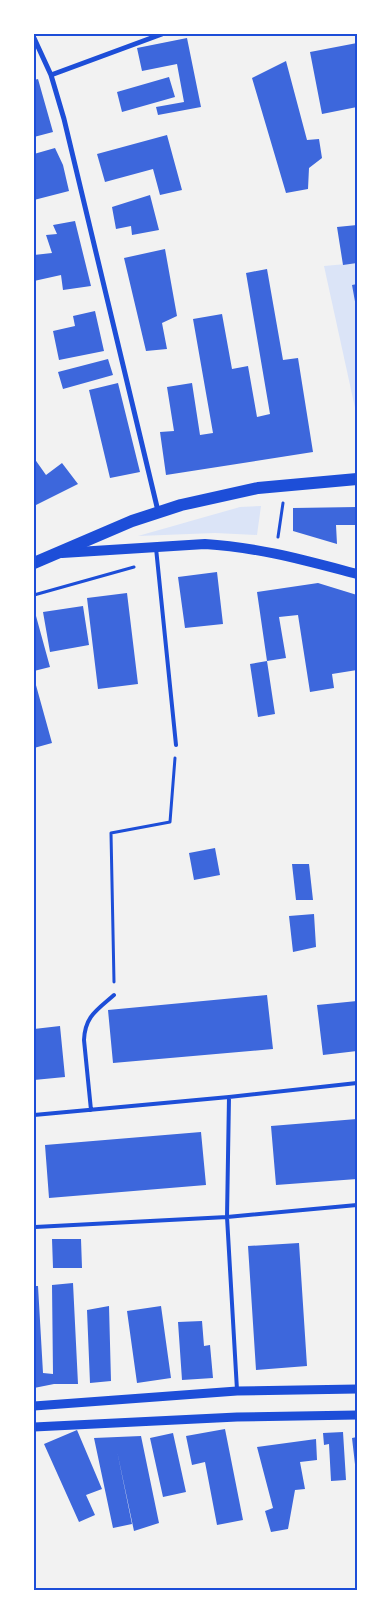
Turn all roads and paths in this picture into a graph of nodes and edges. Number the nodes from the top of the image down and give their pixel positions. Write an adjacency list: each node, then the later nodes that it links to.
1 (162, 34): 3 (street)
2 (34, 38): 3 (street)
3 (51, 75): 6 (street)
4 (357, 480): 6 (main road)
5 (283, 500): 7 (path)
6 (158, 512): 9 (main road)
7 (277, 542)
8 (156, 547): 9 (main road); 11 (lane); 12 (main road)
9 (58, 554): 10 (main road)
10 (34, 563)
11 (157, 563): 13 (path); 14 (lane)
12 (357, 574)
13 (34, 595)
14 (176, 745): 15 (path)
15 (114, 995): 18 (lane)
16 (357, 1083): 17 (lane)
17 (228, 1097): 18 (lane); 21 (lane)
18 (91, 1110): 19 (lane)
19 (34, 1115)
20 (357, 1205): 21 (lane)
21 (227, 1217): 22 (lane); 24 (lane)
22 (35, 1227)
23 (357, 1389): 24 (street)
24 (237, 1391): 25 (street)
25 (34, 1406)
26 (357, 1415): 27 (street)
27 (34, 1427)

